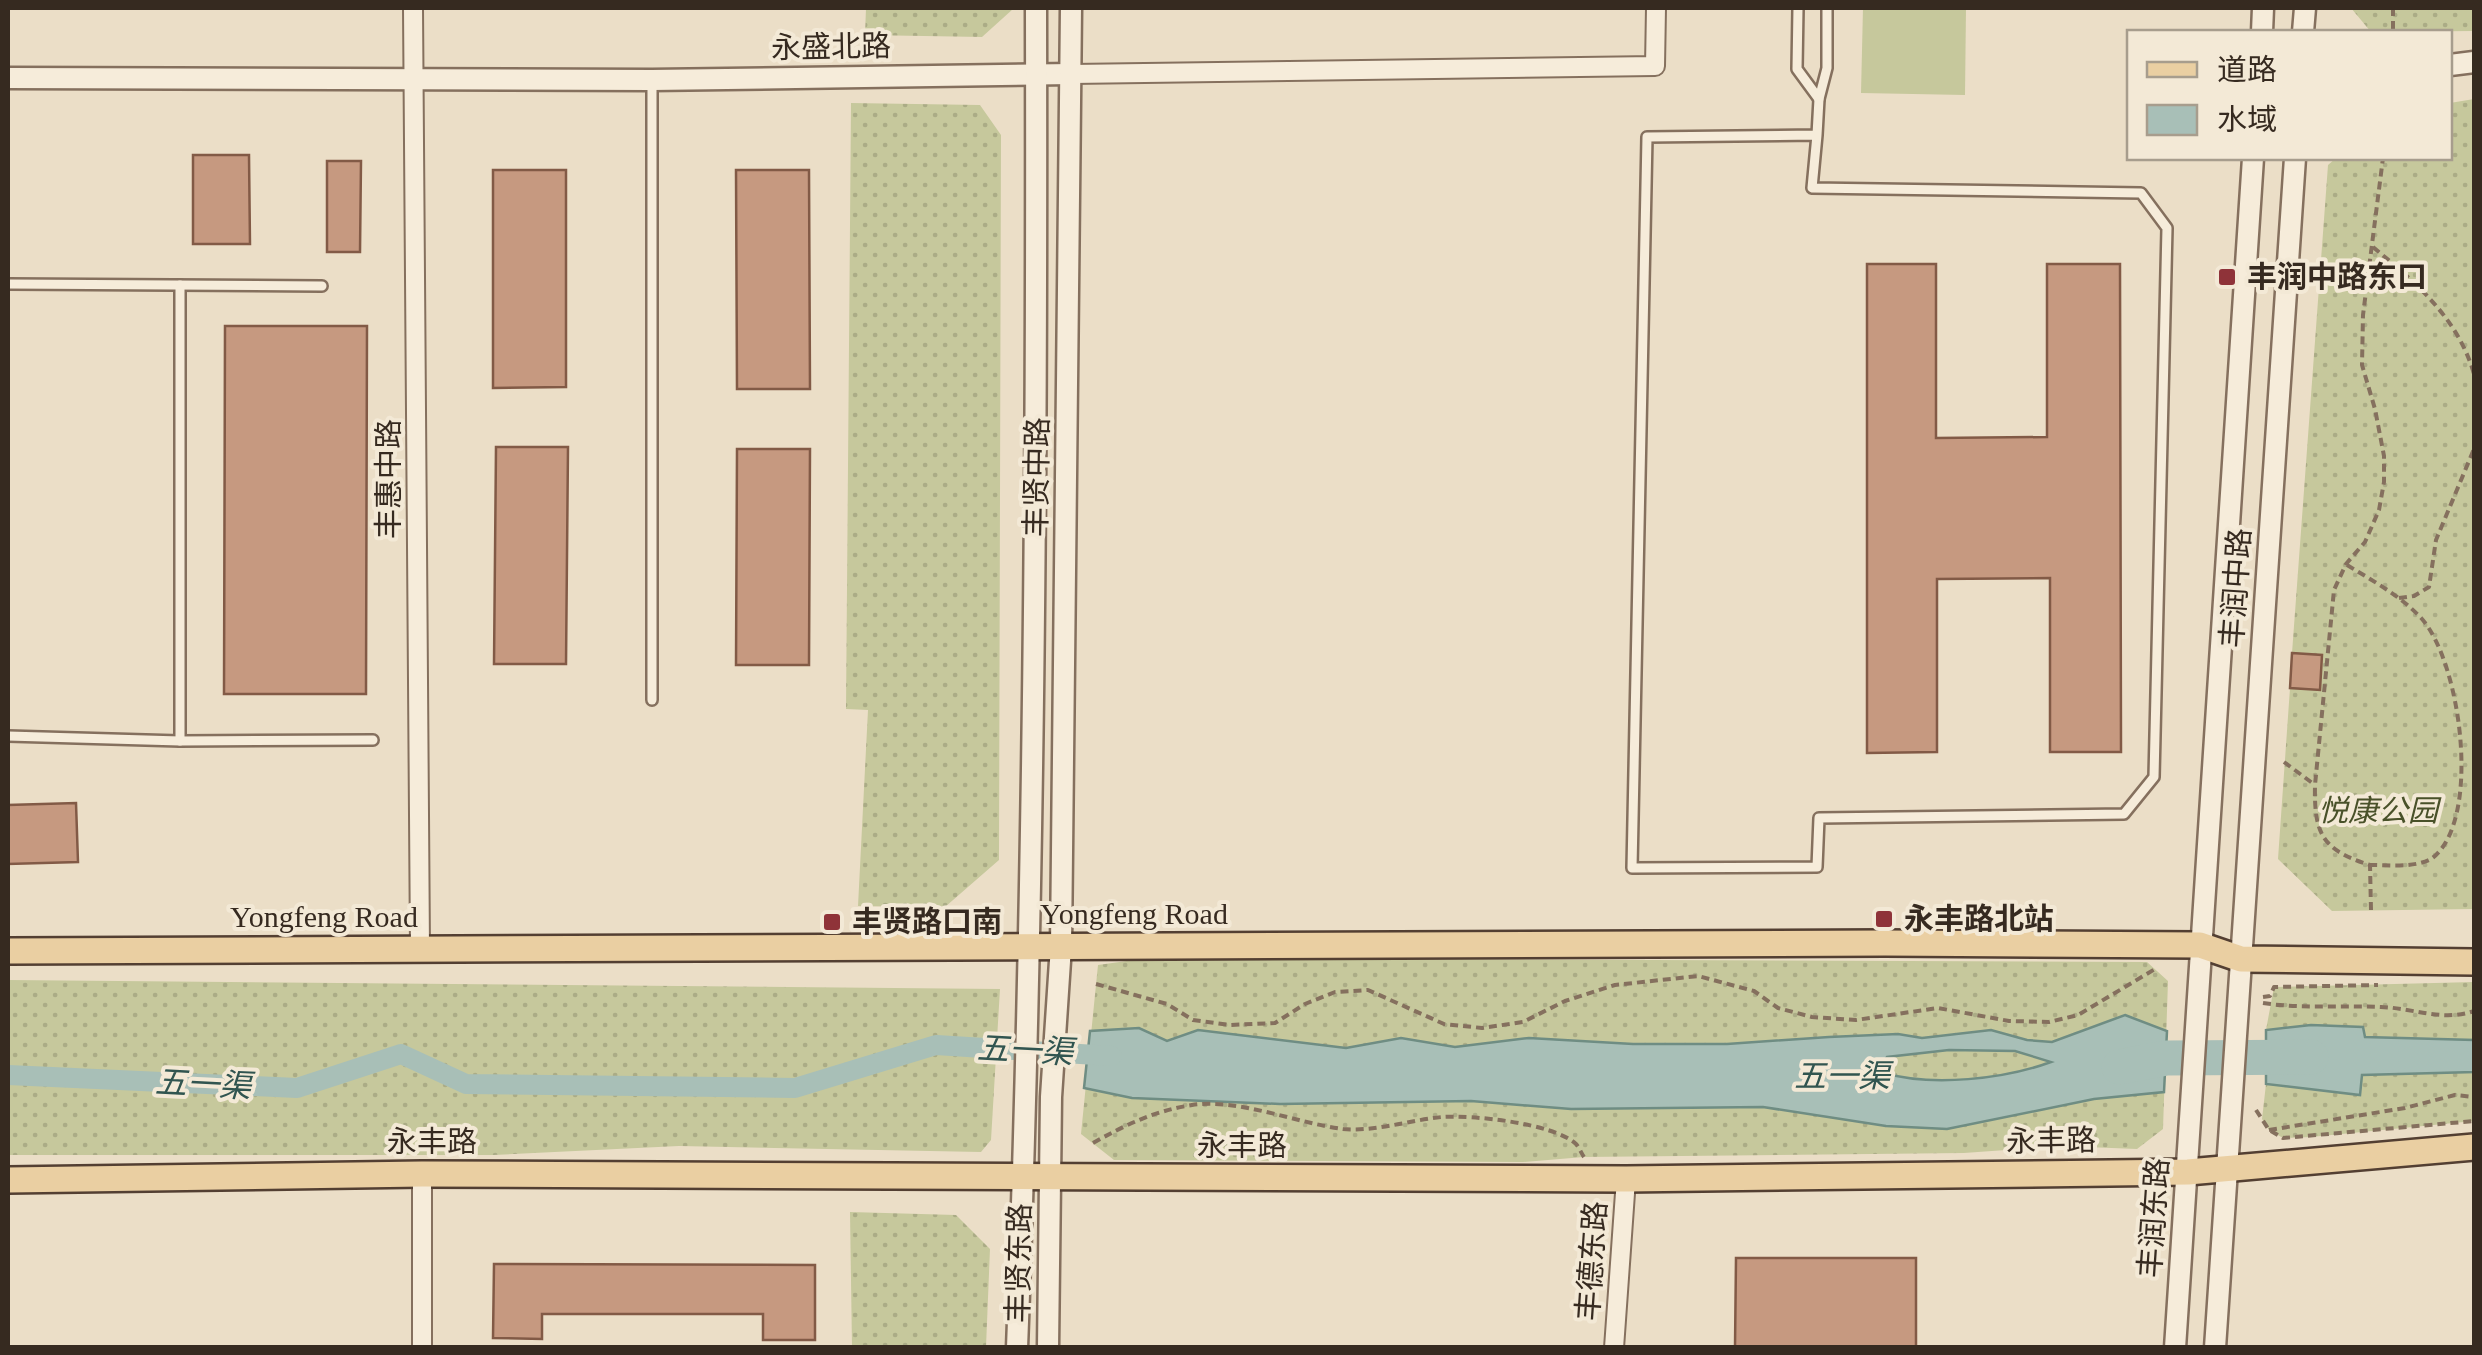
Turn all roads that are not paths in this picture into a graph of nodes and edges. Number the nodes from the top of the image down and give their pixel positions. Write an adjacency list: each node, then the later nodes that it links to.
1 (413, 8): 10 (street, 丰惠中路)
2 (1036, 8): 7 (street, 丰贤中路)
3 (1071, 8): 8 (street, 丰贤中路)
4 (1656, 8): 8 (street, 永盛北路)
5 (1798, 8): 12 (lane)
6 (1828, 8): 12 (lane)
7 (1036, 74): 8 (street, 永盛北路); 11 (street, 永盛北路); 24 (street, 丰贤中路)
8 (1072, 74): 25 (street, 丰贤中路)
9 (8, 78): 10 (street, 永盛北路)
10 (413, 80): 11 (street, 永盛北路); 26 (street, 丰惠中路)
11 (652, 80): 19 (lane)
12 (1820, 99): 13 (lane)
13 (1817, 134): 13 (lane)
14 (2253, 160): 23 (street, 丰润中路)
15 (2294, 160): 28 (street, 丰润中路)
16 (8, 284): 17 (lane)
17 (180, 285): 18 (lane); 22 (lane)
18 (322, 286)
19 (652, 700)
20 (8, 736): 22 (lane)
21 (373, 740): 22 (lane)
22 (180, 741)
23 (2200, 945): 25 (main road, Yongfeng Road); 28 (main road, Yongfeng Road); 30 (street, 丰润中路)
24 (1029, 946): 25 (main road, Yongfeng Road); 26 (main road, Yongfeng Road); 31 (street, 丰贤中路)
25 (1061, 946): 32 (street, 丰贤中路)
26 (420, 949): 27 (main road, Yongfeng Road)
27 (8, 951)
28 (2241, 959): 29 (main road); 34 (street, 丰润中路)
29 (2474, 962)
30 (2196, 1022): 35 (street, 丰润东路)
31 (1028, 1026): 39 (street, 丰贤东路)
32 (1051, 1097): 37 (street, 丰贤东路)
33 (2474, 1148): 34 (main road, 永丰路)
34 (2226, 1171): 35 (main road, 永丰路); 46 (street)
35 (2188, 1172): 38 (main road, 永丰路); 45 (street, 丰润东路)
36 (422, 1174): 39 (main road, 永丰路); 40 (main road, 永丰路); 41 (street)
37 (1050, 1178): 38 (main road, 永丰路); 39 (main road, 永丰路); 43 (street, 丰贤东路)
38 (1626, 1178): 44 (street, 丰德东路)
39 (1023, 1179): 42 (street, 丰贤东路)
40 (8, 1180)
41 (422, 1348)
42 (1016, 1348)
43 (1048, 1348)
44 (1614, 1348)
45 (2175, 1348)
46 (2216, 1348)

